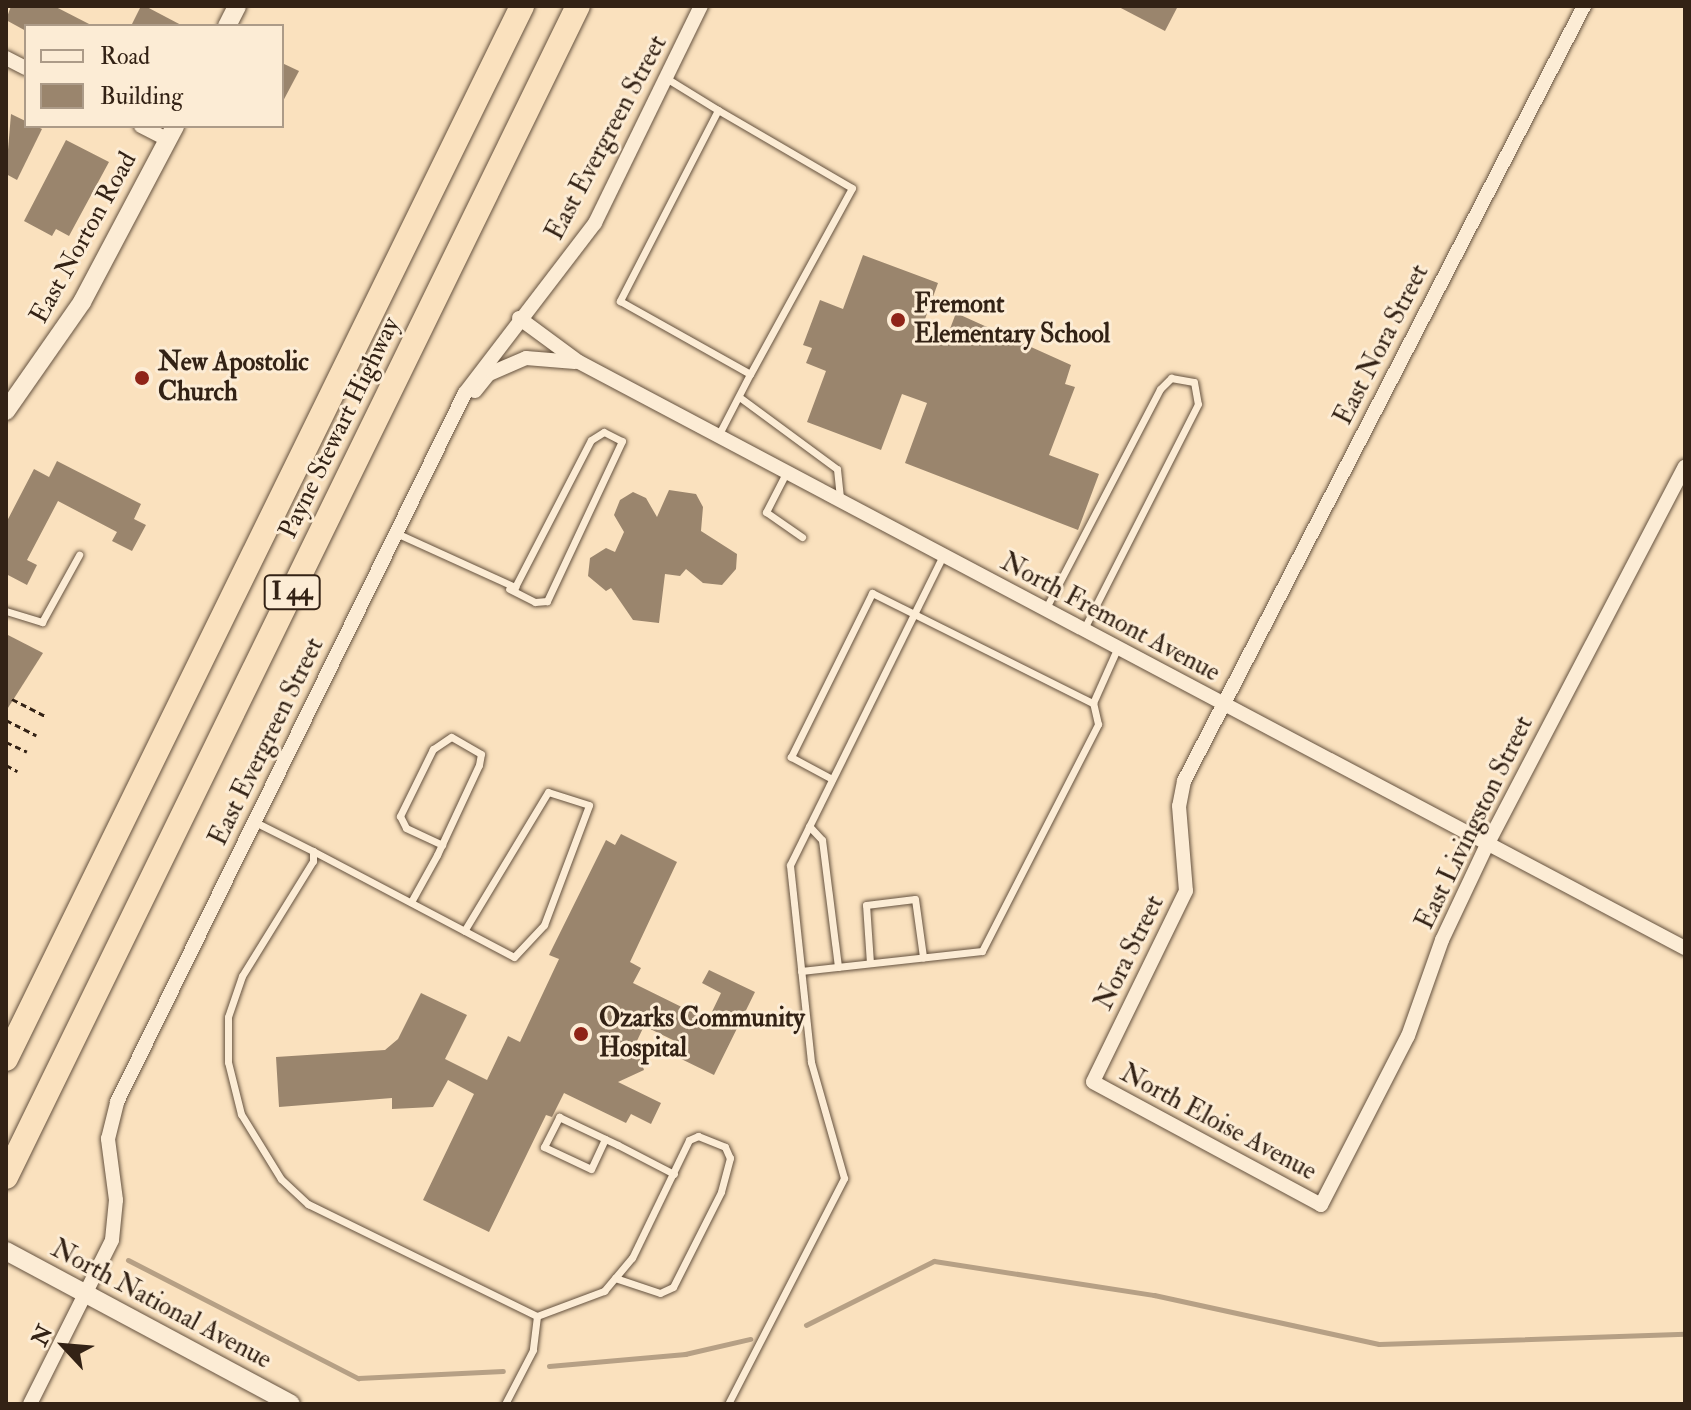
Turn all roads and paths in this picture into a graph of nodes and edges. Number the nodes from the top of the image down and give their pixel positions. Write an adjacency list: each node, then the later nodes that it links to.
1 (237, 6): 6 (main road)
2 (522, 6): 56 (highway, Payne Stewart Highway / I 44)
3 (578, 6): 60 (highway, Payne Stewart Highway / I 44)
4 (701, 6): 9 (street, East Evergreen Street)
5 (1584, 6): 35 (street, East Nora Street)
6 (228, 24)
7 (6, 58): 8 (street)
8 (24, 67)
9 (666, 78): 10 (lane); 13 (street, East Evergreen Street)
10 (718, 110): 15 (lane); 15 (lane)
11 (150, 128): 12 (street)
12 (172, 133): 17 (main road, East Norton Road)
13 (519, 318): 14 (street, North Fremont Avenue); 18 (street, East Evergreen Street)
14 (579, 362): 18 (street); 19 (street, North Fremont Avenue)
15 (750, 374): 16 (lane)
16 (742, 399): 19 (lane); 22 (lane)
17 (6, 411)
18 (454, 415): 23 (street, East Evergreen Street)
19 (719, 434): 21 (street, North Fremont Avenue)
20 (1685, 467): 47 (street, East Livingston Street)
21 (787, 471): 22 (street, North Fremont Avenue); 24 (lane)
22 (840, 499): 26 (street, North Fremont Avenue)
23 (396, 533): 27 (lane); 44 (street, East Evergreen Street)
24 (802, 537)
25 (79, 555): 29 (lane)
26 (943, 555): 28 (street, North Fremont Avenue); 30 (lane)
27 (509, 589): 27 (lane)
28 (1045, 610): 31 (street, North Fremont Avenue); 31 (lane)
29 (6, 611)
30 (914, 614): 34 (lane); 43 (lane); 43 (lane)
31 (1083, 631): 32 (street, North Fremont Avenue)
32 (1117, 649): 34 (lane); 35 (street, North Fremont Avenue)
33 (12, 699): 36 (path)
34 (1093, 703): 52 (lane)
35 (1222, 706): 47 (street, North Fremont Avenue); 57 (street, Nora Street)
36 (45, 716)
37 (6, 720): 38 (path)
38 (36, 735)
39 (6, 742): 40 (path)
40 (27, 752)
41 (6, 765): 42 (path)
42 (17, 771)
43 (832, 779): 45 (lane)
44 (255, 822): 48 (lane); 64 (street, East Evergreen Street)
45 (809, 826): 54 (lane); 55 (lane)
46 (442, 845): 46 (lane); 49 (lane)
47 (1487, 845): 51 (street, North Fremont Avenue); 61 (street, East Livingston Street)
48 (313, 851): 49 (lane); 65 (lane)
49 (411, 902): 50 (lane)
50 (464, 931): 50 (lane)
51 (1685, 948)
52 (923, 957): 53 (lane); 53 (lane)
53 (870, 963): 54 (lane)
54 (838, 967): 55 (lane)
55 (801, 971): 69 (lane)
56 (6, 1059)
57 (1093, 1082): 61 (street, North Eloise Avenue)
58 (605, 1139): 58 (lane); 59 (lane)
59 (674, 1174): 63 (lane); 63 (lane)
60 (6, 1177)
61 (1321, 1205)
62 (6, 1251): 64 (main road, North National Avenue)
63 (615, 1278): 65 (lane)
64 (86, 1294): 66 (street, East Evergreen Street); 67 (main road, North National Avenue)
65 (537, 1316): 68 (lane)
66 (30, 1404)
67 (291, 1404)
68 (505, 1404)
69 (728, 1404)

